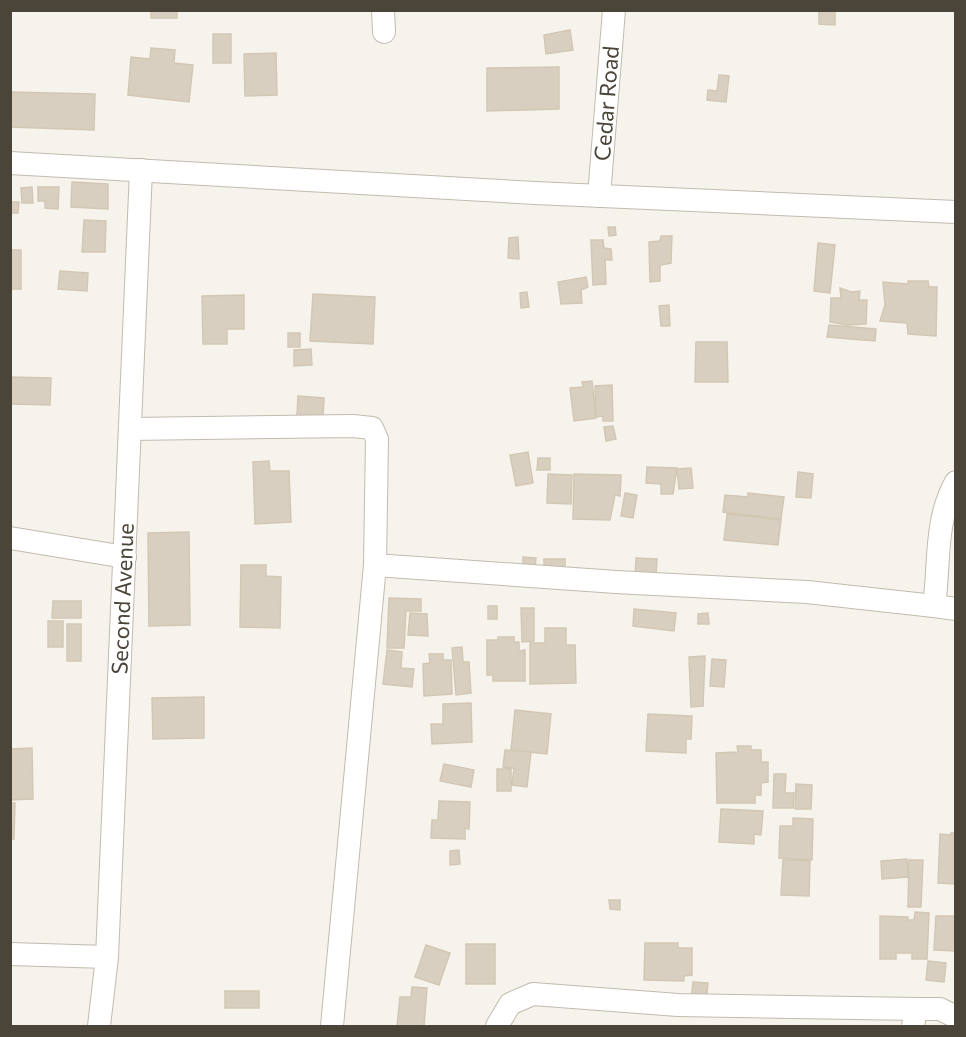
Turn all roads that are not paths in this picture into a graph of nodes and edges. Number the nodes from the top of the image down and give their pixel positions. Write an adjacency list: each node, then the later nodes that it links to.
1 (614, 10): 4 (street, Cedar Road)
2 (10, 163): 3 (street)
3 (141, 170): 4 (street); 6 (street, Second Avenue)
4 (599, 196): 5 (street)
5 (956, 213)
6 (130, 429): 9 (street, Second Avenue); 10 (street)
7 (956, 482): 11 (street)
8 (10, 538): 9 (street)
9 (125, 557): 13 (street, Second Avenue)
10 (375, 564): 11 (street); 17 (street)
11 (945, 608)
12 (10, 954): 13 (street)
13 (106, 957): 16 (street, Second Avenue)
14 (956, 1017): 15 (street)
15 (915, 1018): 18 (street)
16 (99, 1026)
17 (332, 1026)
18 (497, 1026)

